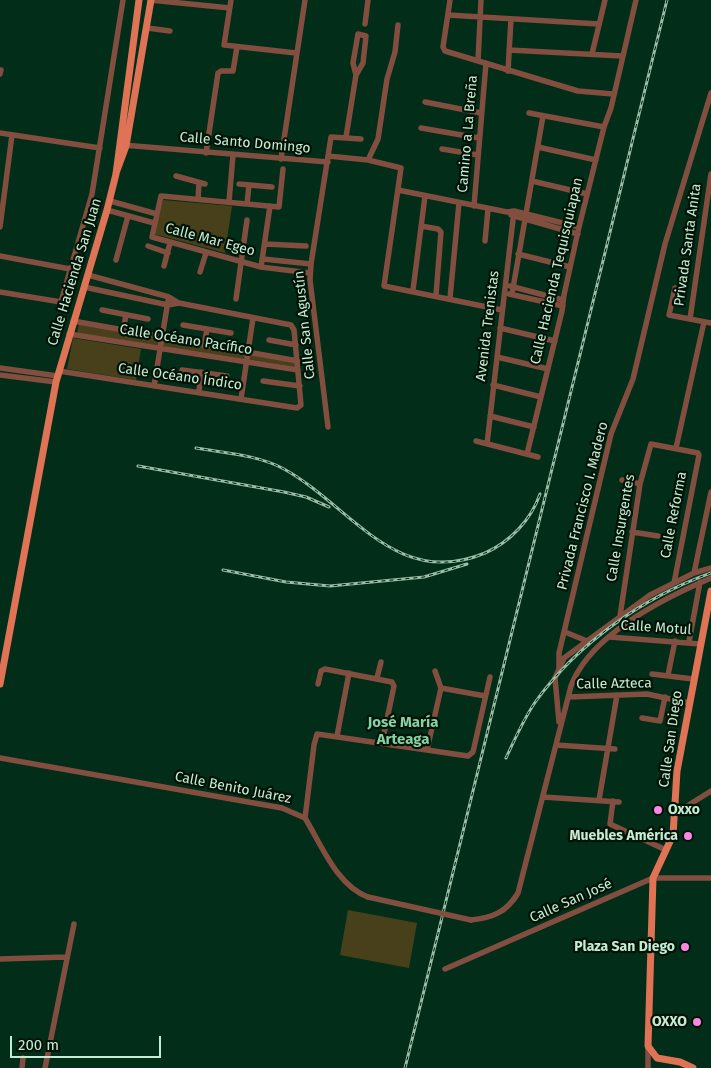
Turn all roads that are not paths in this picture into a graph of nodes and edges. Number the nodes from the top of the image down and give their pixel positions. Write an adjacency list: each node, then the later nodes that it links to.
1 (123, 0): 49 (street)
2 (139, 0): 46 (main road, Calle Hacienda San Juan)
3 (151, 0): 11 (street); 18 (main road, Calle Hacienda San Juan)
4 (231, 0): 11 (street)
5 (304, 0): 22 (street)
6 (368, 0): 15 (street)
7 (450, 0): 12 (street)
8 (481, 0): 13 (street)
9 (605, 0): 16 (street)
10 (636, 0): 26 (street, Calle Hacienda Tequisquiapan)
11 (230, 8): 20 (street)
12 (448, 15): 13 (street); 27 (street)
13 (480, 17): 14 (street); 27 (street)
14 (511, 19): 16 (street); 21 (street)
15 (365, 24)
16 (599, 24): 24 (street)
17 (398, 25): 56 (street)
18 (146, 28): 19 (street); 47 (main road, Calle Hacienda San Juan)
19 (170, 31)
20 (237, 47): 22 (street); 51 (street)
21 (509, 50): 24 (street); 30 (street)
22 (296, 53): 54 (street)
23 (354, 54): 25 (street); 25 (street); 32 (street)
24 (592, 54): 26 (street)
25 (364, 55): 32 (street)
26 (622, 56): 33 (street, Calle Hacienda Tequisquiapan)
27 (478, 61): 28 (street)
28 (486, 63): 30 (street); 36 (street, Camino a La Breña)
29 (1, 70): 31 (street)
30 (508, 71): 33 (street)
31 (0, 74)
32 (356, 75): 43 (street)
33 (613, 94): 39 (street, Calle Hacienda Tequisquiapan)
34 (711, 94): 181 (street, Privada Francisco I. Madero)
35 (425, 102): 36 (street)
36 (481, 113): 44 (street, Camino a La Breña)
37 (529, 113): 38 (street)
38 (543, 116): 39 (street); 48 (street)
39 (604, 127): 57 (street, Calle Hacienda Tequisquiapan)
40 (421, 128): 44 (street)
41 (0, 133): 42 (street)
42 (12, 135): 49 (street); 85 (street)
43 (346, 138): 45 (street); 55 (street, Calle San Agustín)
44 (479, 138): 53 (street, Camino a La Breña)
45 (361, 139)
46 (118, 145): 47 (street, Calle Santo Domingo); 59 (main road, Calle Hacienda San Juan)
47 (126, 146): 51 (street, Calle Santo Domingo); 59 (main road, Calle Hacienda San Juan)
48 (538, 146): 57 (street); 62 (street)
49 (100, 148): 103 (street)
50 (442, 149): 53 (street)
51 (206, 152): 52 (street, Calle Santo Domingo)
52 (233, 155): 54 (street, Calle Santo Domingo); 71 (street)
53 (478, 155): 75 (street, Camino a La Breña)
54 (281, 159): 55 (street, Calle Santo Domingo)
55 (328, 159): 56 (street, Calle Santo Domingo); 99 (street, Calle San Agustín)
56 (368, 160): 66 (street, Calle Santo Domingo)
57 (596, 160): 67 (street, Calle Hacienda Tequisquiapan)
58 (282, 169): 74 (street)
59 (116, 174): 70 (main road, Calle Hacienda San Juan)
60 (711, 174): 127 (street, Privada Santa Anita)
61 (176, 176): 69 (street)
62 (532, 181): 67 (street); 81 (street)
63 (239, 184): 64 (street)
64 (249, 185): 65 (street); 73 (street)
65 (272, 187)
66 (398, 190): 68 (street); 111 (street)
67 (587, 194): 86 (street, Calle Hacienda Tequisquiapan)
68 (425, 196): 72 (street); 84 (street)
69 (198, 200): 71 (street); 78 (street)
70 (110, 201): 77 (main road, Calle Hacienda San Juan); 78 (street)
71 (229, 202): 73 (street)
72 (459, 203): 75 (street); 117 (street)
73 (247, 204): 74 (street)
74 (270, 206): 89 (street)
75 (474, 206): 76 (street)
76 (488, 208): 79 (street); 87 (street)
77 (107, 210): 80 (street); 106 (main road, Calle Hacienda San Juan)
78 (157, 214): 83 (street)
79 (514, 214): 81 (street); 107 (street, Avenida Trenistas)
80 (128, 216): 83 (street); 97 (street)
81 (525, 217): 86 (street); 94 (street)
82 (247, 220): 98 (street)
83 (154, 223): 88 (street, Calle Mar Egeo)
84 (421, 226): 111 (street); 115 (street)
85 (0, 227)
86 (578, 231): 101 (street, Calle Hacienda Tequisquiapan)
87 (485, 241)
88 (170, 243): 92 (street); 93 (street, Calle Mar Egeo)
89 (265, 244): 91 (street); 96 (street)
90 (148, 246): 92 (street)
91 (306, 246)
92 (168, 253): 100 (street)
93 (206, 253): 98 (street, Calle Mar Egeo); 104 (street)
94 (518, 254): 101 (street); 109 (street)
95 (0, 256): 103 (street)
96 (263, 259): 99 (street); 102 (street)
97 (116, 260)
98 (241, 262): 102 (street, Calle Mar Egeo); 118 (street)
99 (311, 264): 105 (street, Calle San Agustín)
100 (164, 266)
101 (570, 267): 120 (street, Calle Hacienda Tequisquiapan)
102 (261, 268): 105 (street, Calle Mar Egeo)
103 (70, 269): 112 (street)
104 (200, 272)
105 (310, 273): 162 (street, Calle San Agustín)
106 (88, 275): 108 (main road, Calle Hacienda San Juan); 116 (street)
107 (505, 285): 109 (street); 113 (street, Avenida Trenistas)
108 (84, 287): 121 (street); 128 (main road, Calle Hacienda San Juan)
109 (513, 287): 114 (street); 120 (street)
110 (675, 288): 127 (street)
111 (413, 290): 115 (street)
112 (0, 292)
113 (504, 293): 114 (street); 123 (street, Avenida Trenistas)
114 (512, 294): 120 (street)
115 (436, 295): 117 (street)
116 (169, 297): 119 (street); 121 (street)
117 (450, 298): 123 (street)
118 (236, 299)
119 (179, 303): 121 (street); 125 (street)
120 (563, 303): 138 (street, Calle Hacienda Tequisquiapan)
121 (168, 305): 136 (street)
122 (102, 310): 124 (street)
123 (502, 310): 131 (street, Avenida Trenistas)
124 (126, 315): 126 (street); 133 (street)
125 (253, 318): 140 (street); 142 (street)
126 (148, 319)
127 (690, 319): 129 (street)
128 (73, 321): 133 (street, Calle Océano Pacífico); 135 (main road, Calle Hacienda San Juan)
129 (708, 322): 166 (street)
130 (183, 326): 132 (street)
131 (500, 328): 138 (street); 143 (street, Avenida Trenistas)
132 (207, 330): 134 (street); 139 (street)
133 (123, 331): 136 (street, Calle Océano Pacífico)
134 (231, 333)
135 (70, 334): 141 (street, Calle Océano Pacífico); 153 (main road, Calle Hacienda San Juan)
136 (162, 339): 139 (street, Calle Océano Pacífico); 141 (street)
137 (270, 340): 140 (street)
138 (555, 341): 147 (street, Calle Hacienda Tequisquiapan)
139 (204, 346): 142 (street, Calle Océano Pacífico)
140 (296, 346): 144 (street)
141 (160, 349): 145 (street, Calle Océano Pacífico); 156 (street)
142 (247, 353): 144 (street, Calle Océano Pacífico); 145 (street)
143 (497, 357): 147 (street); 155 (street, Avenida Trenistas)
144 (298, 361): 149 (street)
145 (246, 362): 149 (street, Calle Océano Pacífico); 160 (street)
146 (0, 368): 153 (street)
147 (548, 369): 159 (street, Calle Hacienda Tequisquiapan)
148 (182, 370): 150 (street)
149 (298, 370): 157 (street)
150 (201, 372): 152 (street); 158 (street)
151 (0, 375): 153 (street)
152 (227, 376)
153 (58, 377): 156 (street, Calle Océano Índico); 196 (main road, Calle Hacienda San Juan)
154 (263, 381): 157 (street)
155 (493, 385): 159 (street); 161 (street, Avenida Trenistas)
156 (154, 386): 158 (street, Calle Océano Índico)
157 (300, 386): 160 (street, Calle Océano Índico)
158 (199, 392): 160 (street, Calle Océano Índico)
159 (541, 397): 163 (street, Calle Hacienda Tequisquiapan)
160 (241, 399)
161 (490, 416): 163 (street); 165 (street, Avenida Trenistas)
162 (328, 427)
163 (534, 427): 167 (street, Calle Hacienda Tequisquiapan)
164 (476, 441): 165 (street)
165 (487, 444): 167 (street)
166 (676, 448): 170 (street, Calle Insurgentes); 178 (street, Calle Reforma)
167 (527, 454): 168 (street)
168 (538, 457)
169 (622, 480): 170 (street)
170 (640, 484): 172 (street, Calle Insurgentes)
171 (711, 492): 175 (street)
172 (632, 532): 173 (street); 180 (street, Calle Insurgentes)
173 (658, 536)
174 (711, 568): 175 (street)
175 (694, 573): 178 (street)
176 (711, 578): 177 (street, Calle Benito Juárez)
177 (700, 582): 182 (street, Calle Benito Juárez); 185 (street)
178 (674, 583): 180 (street)
179 (711, 592): 186 (main road, Calle San Diego)
180 (620, 616): 183 (street)
181 (565, 632): 183 (street); 188 (street, Privada Francisco I. Madero)
182 (610, 637): 184 (street, Calle Motul); 201 (street, Calle Benito Juárez)
183 (587, 641): 188 (street)
184 (675, 641): 185 (street, Calle Motul); 192 (street)
185 (689, 642): 186 (street, Calle Motul)
186 (700, 644): 195 (main road, Calle San Diego)
187 (381, 662): 194 (street)
188 (558, 668): 205 (street, Privada Francisco I. Madero)
189 (435, 671): 198 (street)
190 (349, 673): 194 (street); 197 (street); 206 (street)
191 (652, 674): 192 (street)
192 (668, 675): 195 (street)
193 (490, 677): 200 (street)
194 (377, 678): 207 (street)
195 (693, 679): 203 (main road, Calle San Diego)
196 (0, 684)
197 (318, 684)
198 (441, 688): 200 (street); 211 (street)
199 (617, 695): 201 (street, Calle Azteca); 202 (street, Calle Azteca); 209 (street)
200 (485, 696): 211 (street)
201 (569, 697): 205 (street, Calle Benito Juárez)
202 (665, 697): 203 (street, Calle Azteca); 204 (street)
203 (689, 703): 216 (main road, Calle San Diego)
204 (642, 718)
205 (560, 729): 208 (street, Calle Benito Juárez)
206 (337, 736): 207 (street); 217 (street)
207 (382, 743): 211 (street)
208 (556, 745): 209 (street); 214 (street, Calle Benito Juárez)
209 (607, 749): 210 (street); 215 (street)
210 (615, 749)
211 (427, 750)
212 (0, 758): 217 (street, Calle Benito Juárez)
213 (711, 791): 216 (street)
214 (543, 797): 215 (street); 217 (street, Calle Benito Juárez, bridge)
215 (599, 800): 218 (street)
216 (676, 813): 218 (main road, Calle San Diego)
217 (305, 818)
218 (666, 850): 219 (main road, Calle San Diego)
219 (653, 878): 220 (street, Calle San José); 224 (street, Calle San José); 225 (main road, Calle San Diego)
220 (711, 878)
221 (74, 924): 222 (street)
222 (66, 957): 223 (street); 229 (street)
223 (0, 959)
224 (445, 969)
225 (648, 1046): 227 (street, Calle San Diego); 232 (main road)
226 (23, 1058): 228 (street)
227 (648, 1058): 230 (street, Calle San Diego); 231 (street)
228 (22, 1068)
229 (45, 1068)
230 (648, 1068)
231 (652, 1068)
232 (693, 1068)

